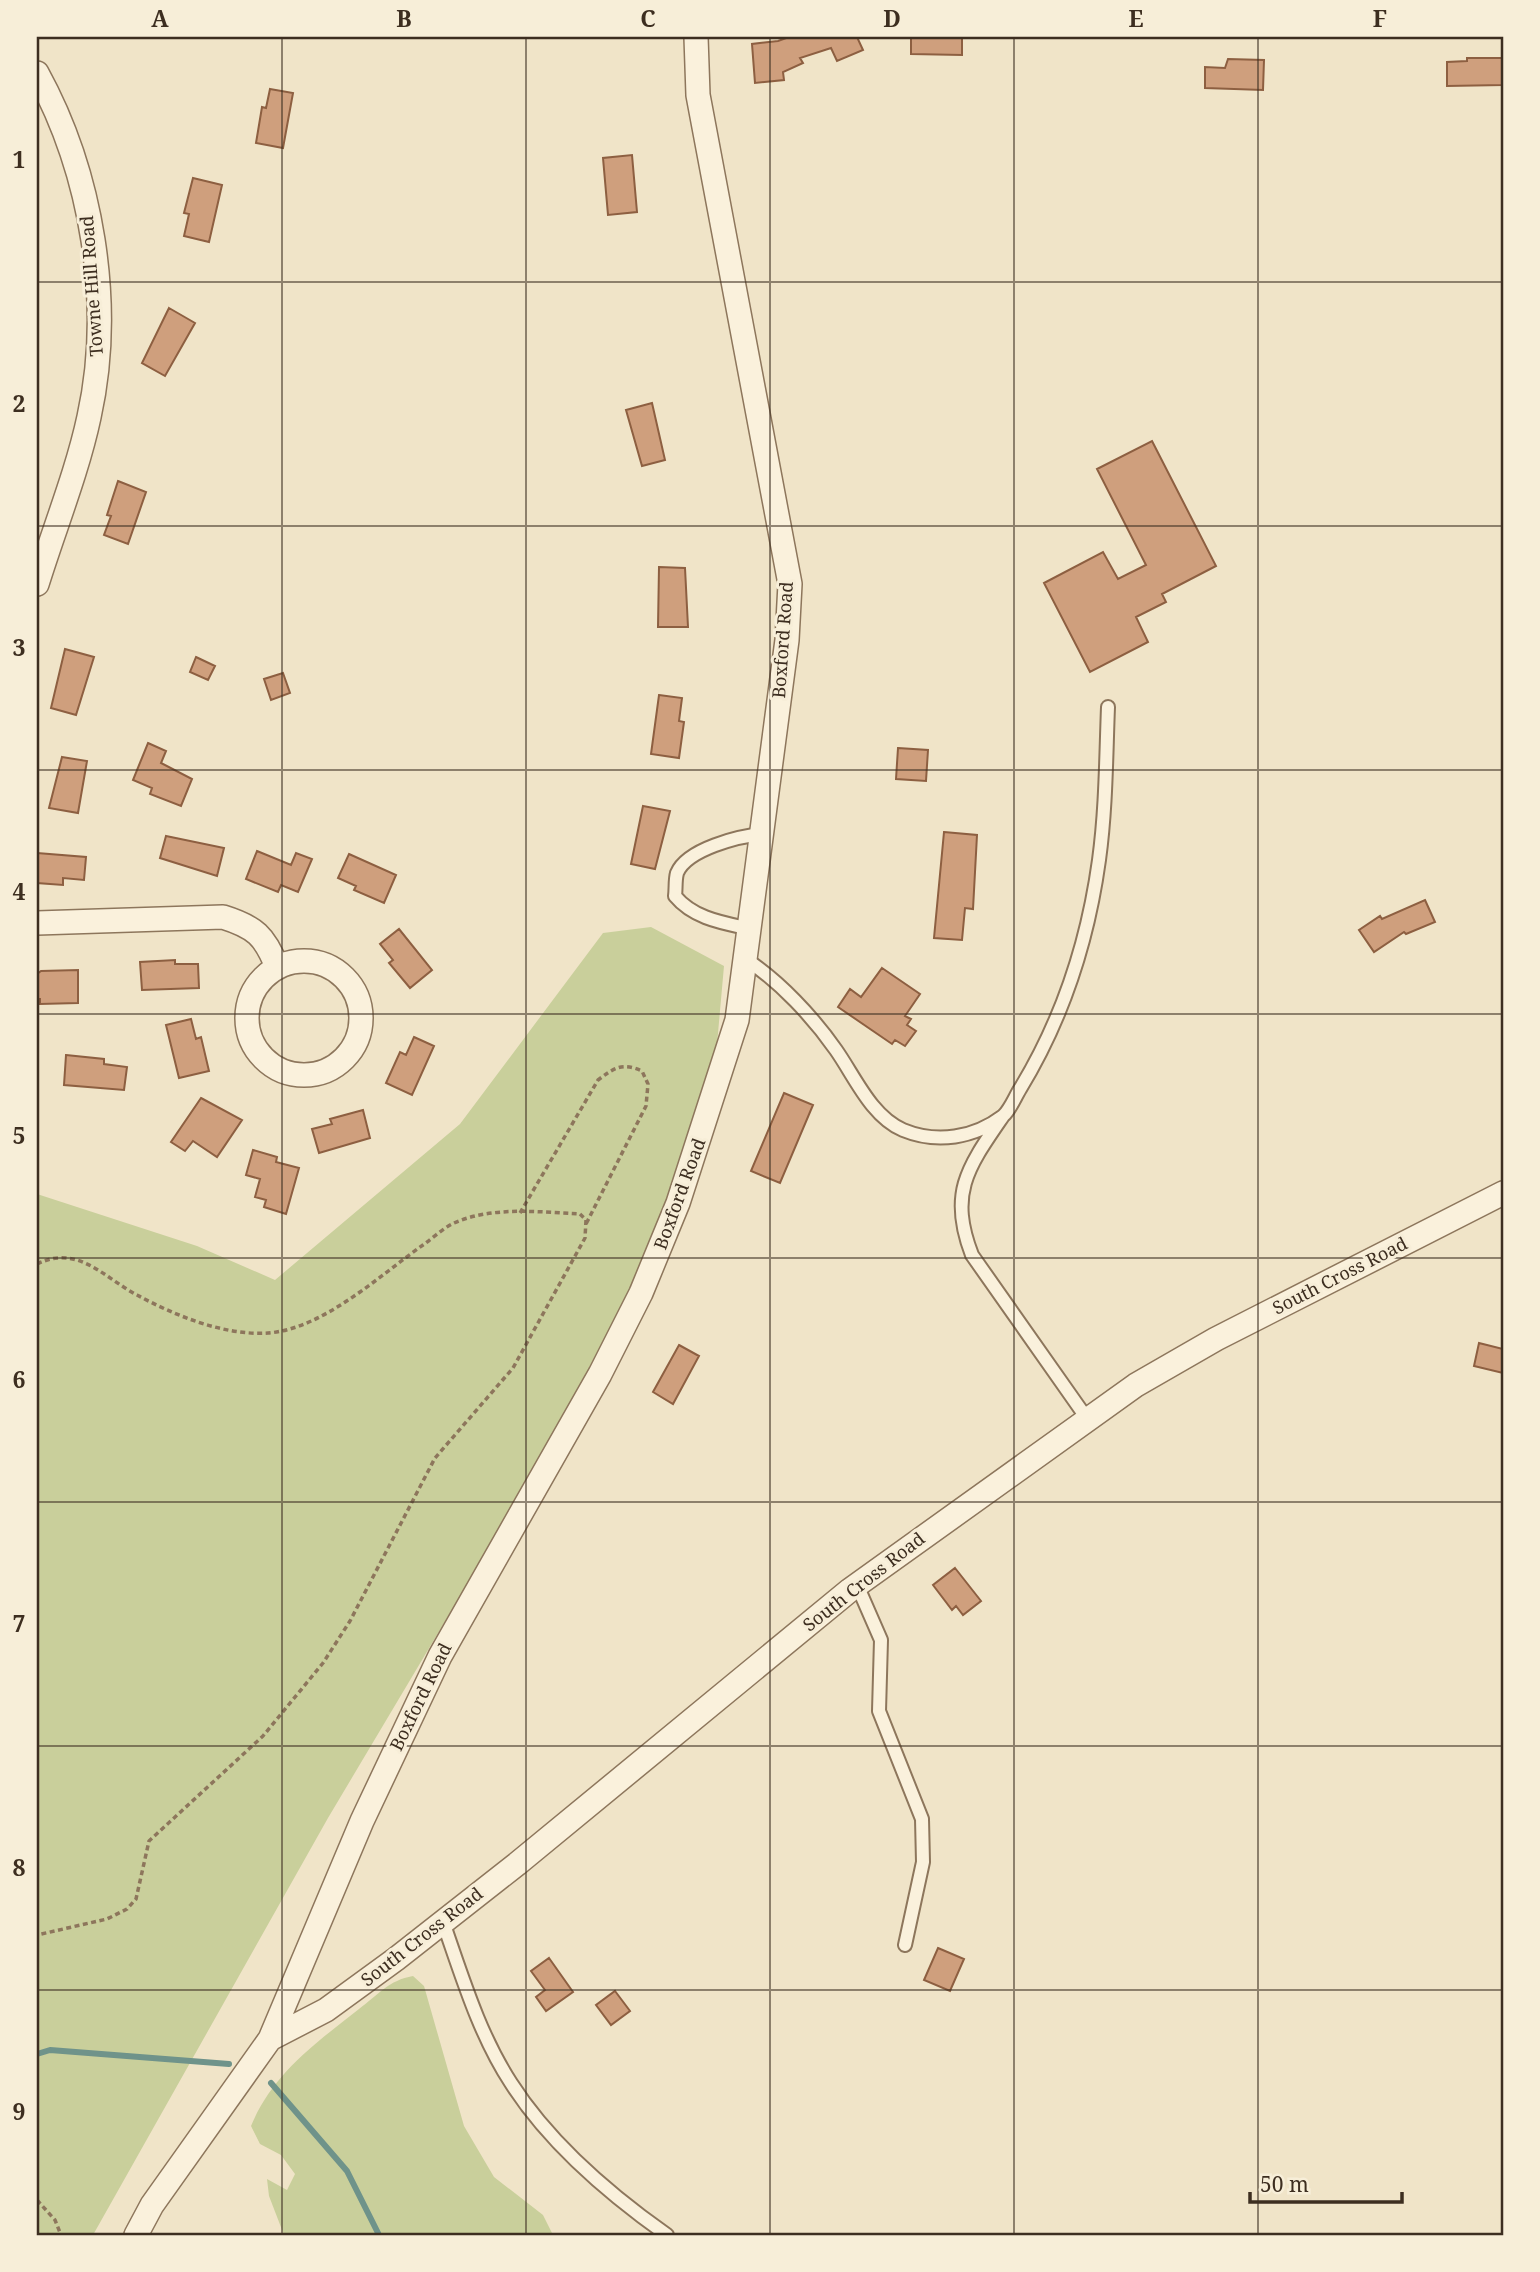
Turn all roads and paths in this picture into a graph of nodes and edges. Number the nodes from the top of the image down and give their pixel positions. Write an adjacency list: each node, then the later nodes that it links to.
1 (696, 37): 5 (street, Boxford Road)
2 (37, 73): 3 (street, Towne Hill Road)
3 (37, 584)
4 (1108, 707): 10 (lane)
5 (763, 834): 7 (street, Boxford Road); 7 (lane)
6 (37, 923): 9 (street)
7 (751, 929): 8 (street, Boxford Road)
8 (747, 960): 10 (lane); 20 (street, Boxford Road)
9 (277, 967): 9 (street)
10 (1004, 1115): 15 (lane)
11 (1503, 1193): 15 (street, South Cross Road)
12 (520, 1213): 13 (path); 13 (path); 14 (path)
13 (586, 1225): 18 (path)
14 (37, 1264)
15 (1088, 1420): 16 (street, South Cross Road)
16 (857, 1585): 17 (street, South Cross Road); 19 (lane)
17 (443, 1922): 20 (street, South Cross Road); 24 (lane)
18 (37, 1935)
19 (905, 1945)
20 (270, 2039): 23 (street, Boxford Road)
21 (37, 2200): 22 (path)
22 (61, 2235)
23 (136, 2235)
24 (667, 2235)

